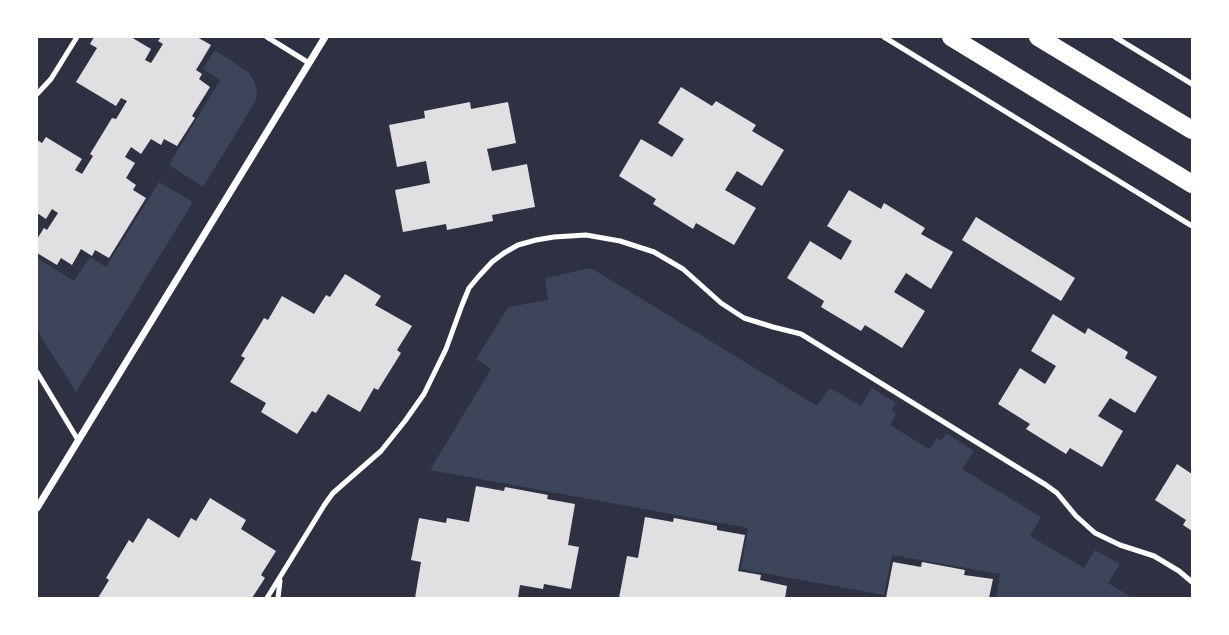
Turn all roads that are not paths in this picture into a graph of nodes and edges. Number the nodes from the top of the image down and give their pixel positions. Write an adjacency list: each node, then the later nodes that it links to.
1 (77, 37): 10 (lane)
2 (267, 37): 8 (lane)
3 (325, 37): 8 (street)
4 (884, 37): 13 (lane)
5 (951, 37): 12 (main road)
6 (1038, 37): 11 (main road)
7 (1115, 37): 9 (lane)
8 (309, 63): 15 (street)
9 (1192, 84)
10 (37, 94)
11 (1192, 130)
12 (1192, 184)
13 (1192, 226)
14 (37, 372): 15 (lane)
15 (78, 440): 16 (street)
16 (37, 508)
17 (281, 575): 18 (lane); 19 (lane); 20 (lane)
18 (1192, 582)
19 (267, 598)
20 (278, 598)

